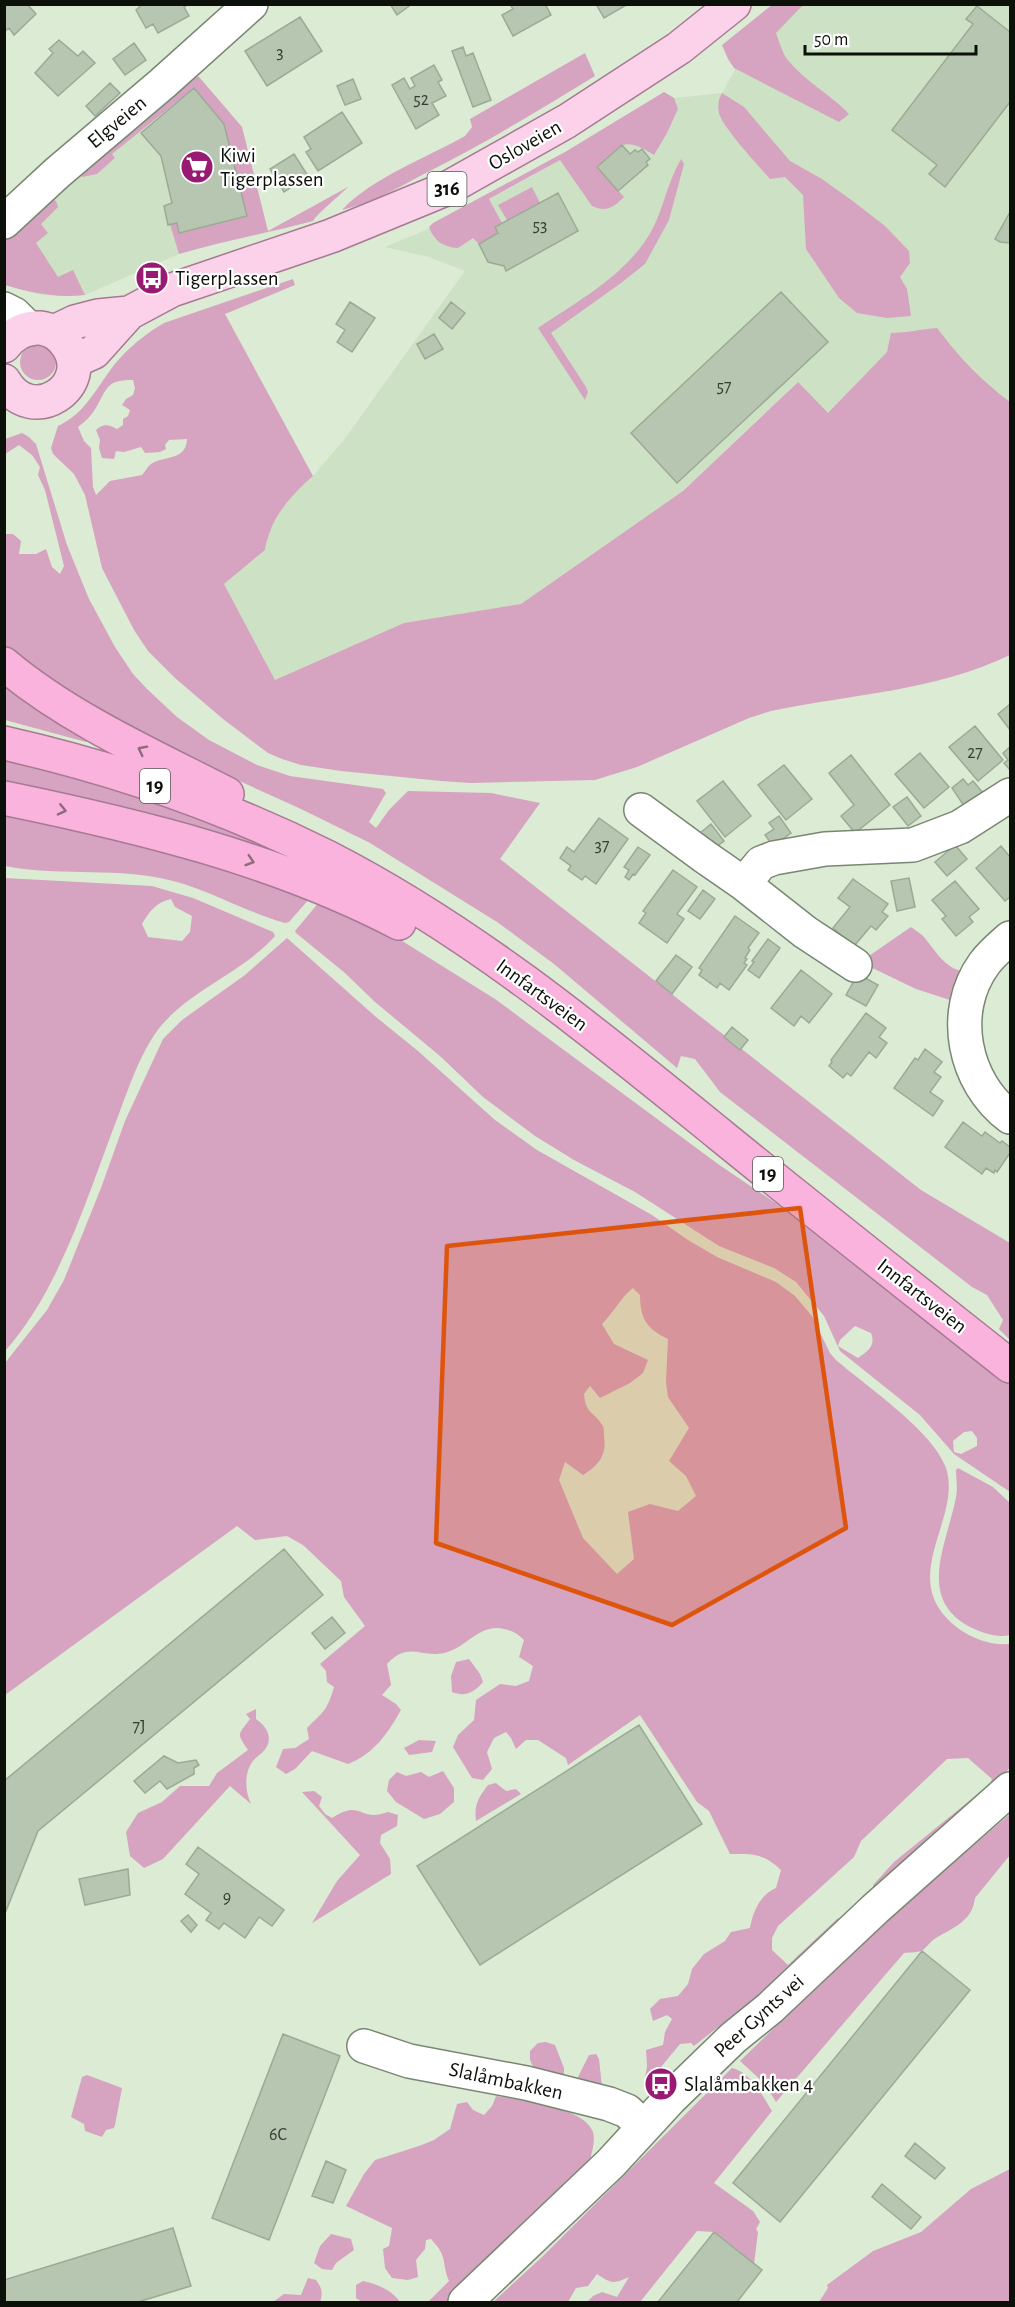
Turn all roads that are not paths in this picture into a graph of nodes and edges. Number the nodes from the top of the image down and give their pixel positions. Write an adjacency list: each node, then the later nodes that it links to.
1 (734, 4): 4 (main road, Osloveien / 316)
2 (235, 10): 3 (street, Elgveien)
3 (4, 222)
4 (129, 313): 5 (main road, Osloveien / 316); 6 (main road, Osloveien / 316)
5 (23, 329): 6 (main road, 316)
6 (74, 361): 8 (main road)
7 (4, 381): 8 (main road)
8 (34, 403): 9 (main road)
9 (4, 415)
10 (4, 664): 15 (highway, one-way to 10)
11 (4, 742): 15 (highway, Innfartsveien / 19)
12 (1011, 795): 16 (street)
13 (4, 798): 19 (highway, one-way to 19)
14 (641, 810): 16 (street)
15 (299, 845): 19 (highway, Innfartsveien / 19)
16 (744, 884): 18 (street)
17 (1011, 938): 20 (street)
18 (855, 965)
19 (525, 981): 21 (highway, Innfartsveien / 19)
20 (1011, 1117)
21 (1011, 1366)
22 (1011, 1789): 24 (street, Peer Gynts vei)
23 (364, 2046): 24 (street, Slalåmbakken)
24 (643, 2126): 25 (street, Peer Gynts vei)
25 (465, 2302)

